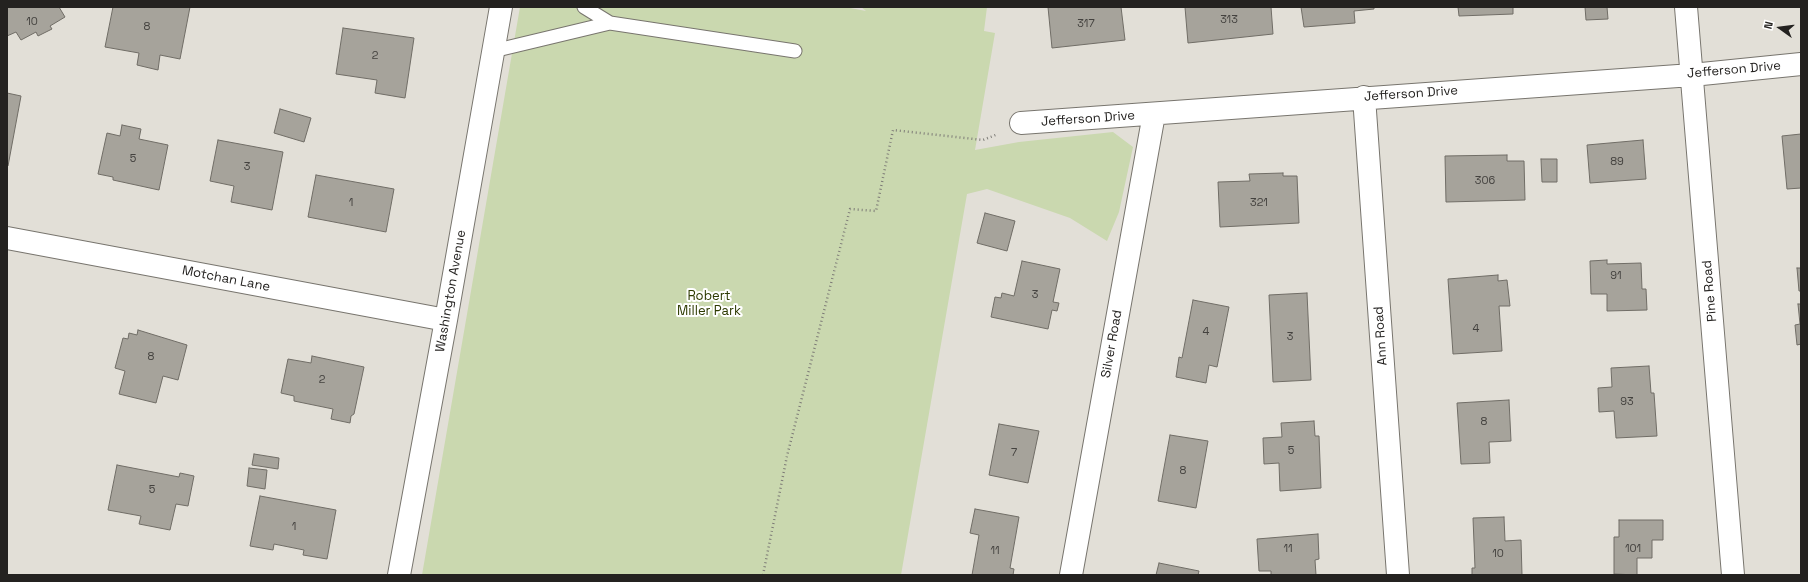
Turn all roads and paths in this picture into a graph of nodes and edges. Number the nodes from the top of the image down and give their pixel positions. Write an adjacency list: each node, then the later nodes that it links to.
1 (500, 7): 5 (street, Washington Avenue)
2 (584, 7): 4 (lane)
3 (1686, 7): 8 (street, Pine Road)
4 (610, 23): 5 (lane); 6 (lane)
5 (493, 51): 13 (street, Washington Avenue)
6 (794, 51)
7 (1801, 64): 8 (street, Jefferson Drive)
8 (1692, 75): 9 (street, Jefferson Drive); 18 (street, Pine Road)
9 (1364, 97): 10 (street, Jefferson Drive); 17 (street, Ann Road)
10 (1154, 114): 11 (street, Jefferson Drive); 16 (street, Silver Road)
11 (1021, 123): 15 (path)
12 (7, 238): 13 (street, Motchan Lane)
13 (446, 320): 14 (street, Washington Avenue)
14 (399, 575)
15 (763, 575)
16 (1071, 575)
17 (1398, 575)
18 (1733, 575)

